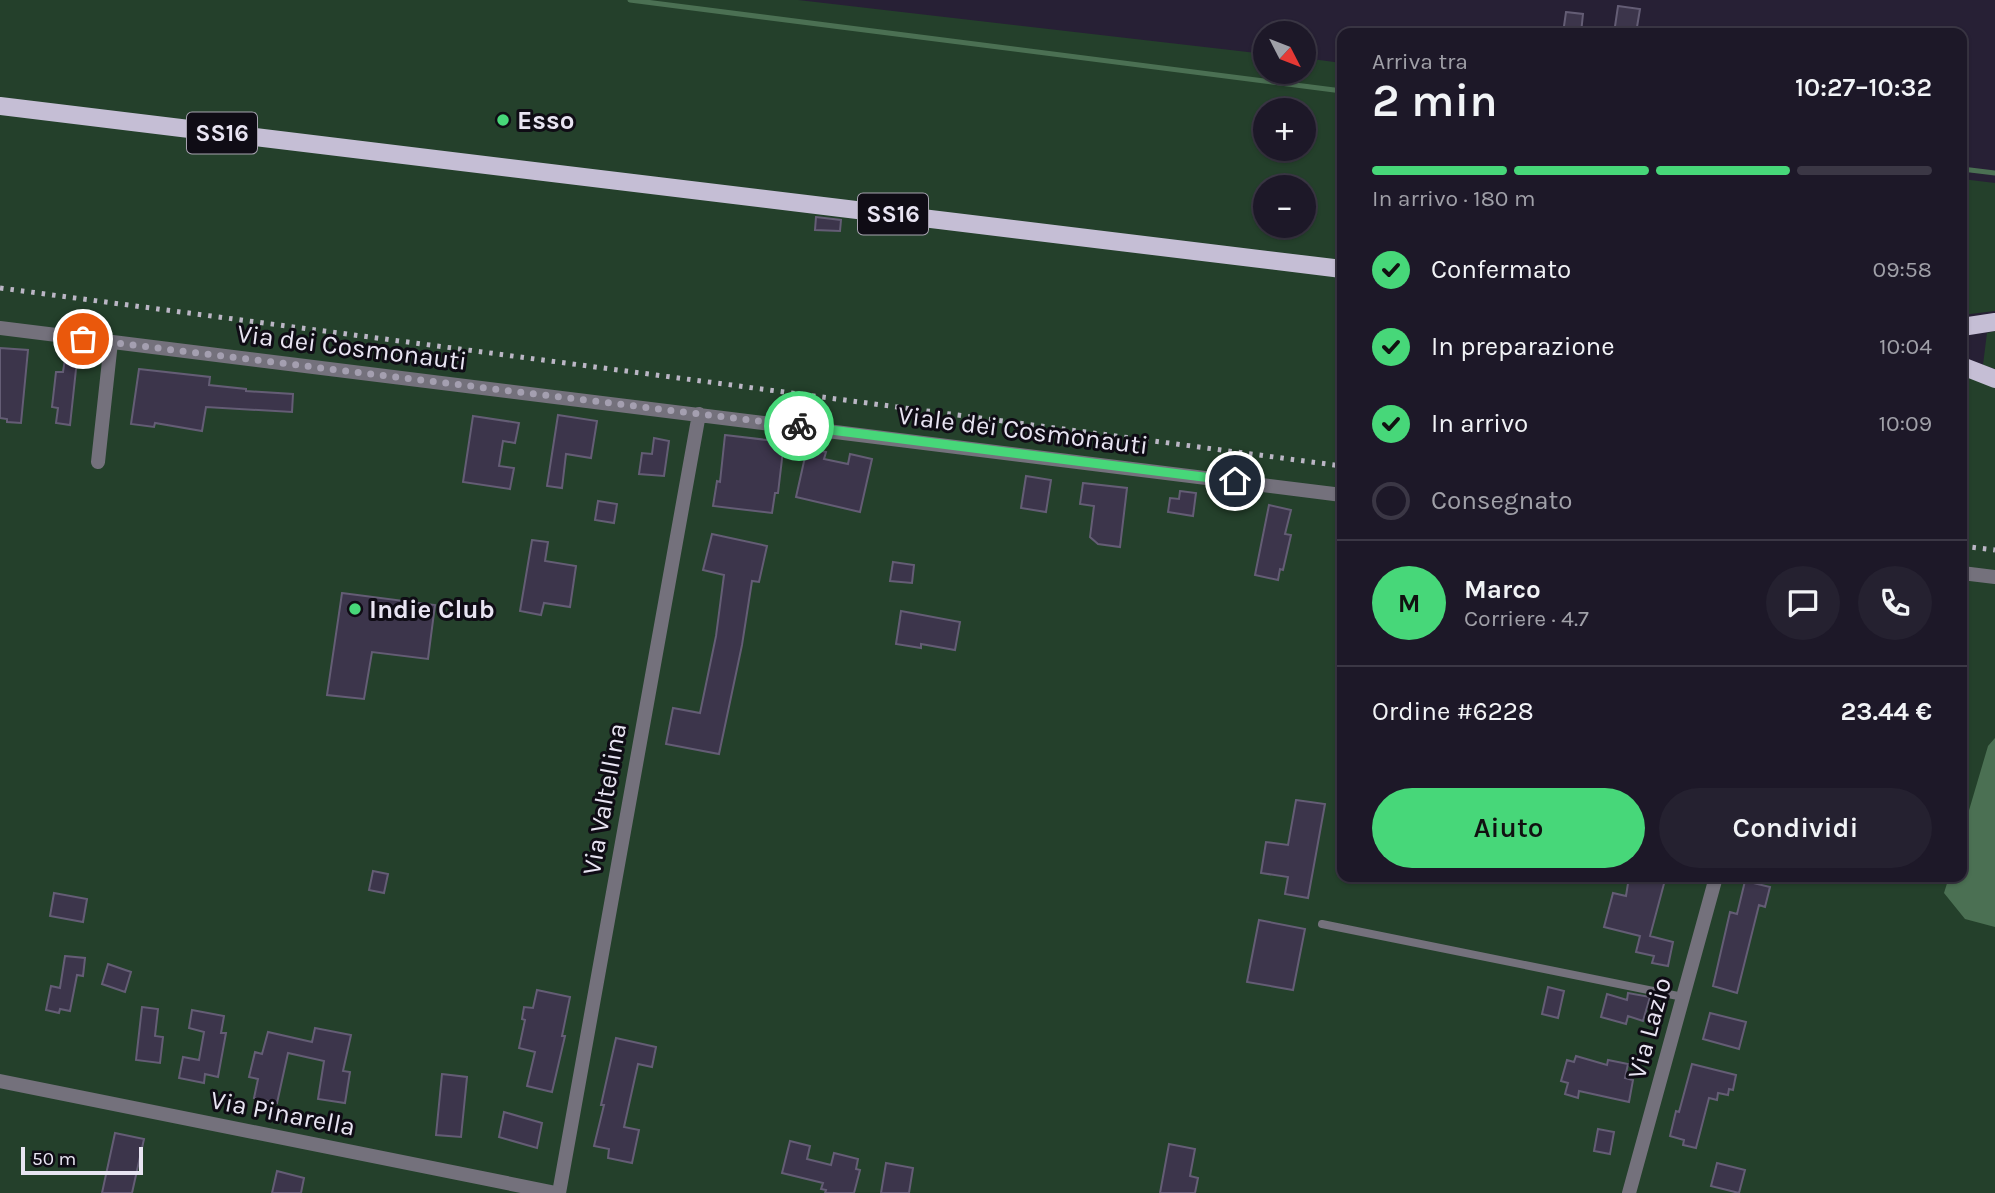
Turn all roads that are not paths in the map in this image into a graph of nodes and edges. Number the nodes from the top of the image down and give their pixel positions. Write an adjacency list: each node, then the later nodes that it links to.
1 (0, 106): 2 (main road, SS16)
2 (1337, 268)
3 (1995, 322): 4 (main road)
4 (1967, 326)
5 (0, 328): 6 (street, Via dei Cosmonauti)
6 (111, 342): 9 (street, Via dei Cosmonauti); 10 (street)
7 (1967, 368): 8 (main road)
8 (1995, 379)
9 (699, 414): 11 (street, Viale dei Cosmonauti); 18 (street, Via Valtellina)
10 (98, 462)
11 (1337, 494)
12 (1967, 574): 13 (street)
13 (1995, 577)
14 (1715, 882): 16 (street, Via Lazio)
15 (1322, 924): 16 (lane)
16 (1683, 997): 19 (street, Via Lazio)
17 (0, 1081): 18 (street, Via Pinarella)
18 (558, 1193)
19 (1629, 1193)

